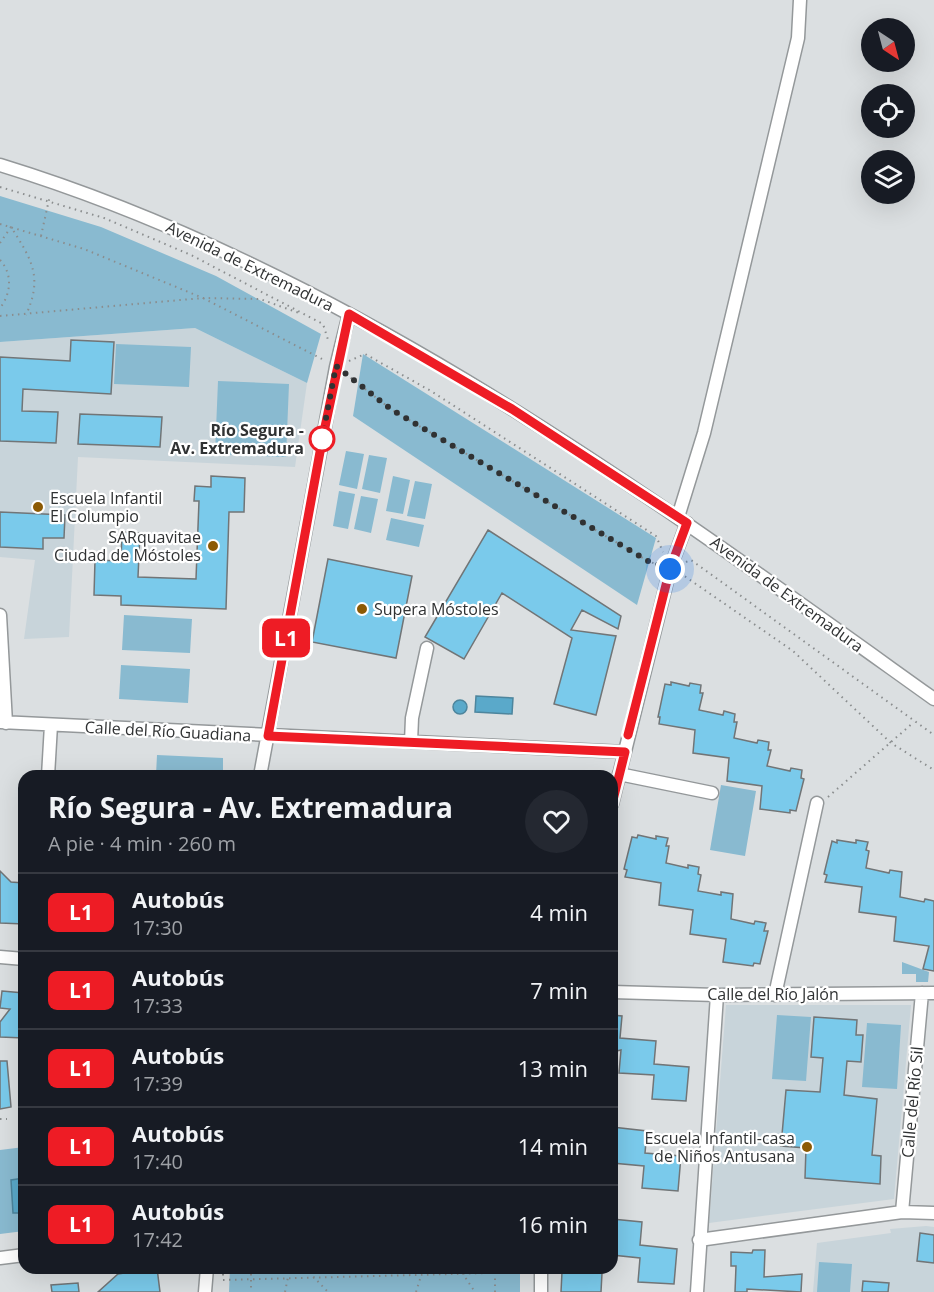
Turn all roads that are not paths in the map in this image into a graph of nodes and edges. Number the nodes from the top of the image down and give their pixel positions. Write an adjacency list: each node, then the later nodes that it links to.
1 (800, 0): 4 (street)
2 (0, 165): 3 (street, Avenida de Extremadura)
3 (349, 314): 4 (street, Avenida de Extremadura); 10 (street)
4 (682, 520): 7 (street, Avenida de Extremadura); 12 (street)
5 (0, 615): 8 (street)
6 (427, 648): 11 (street)
7 (934, 699)
8 (3, 722): 9 (street, Calle del Río Guadiana)
9 (51, 725): 10 (street, Calle del Río Guadiana); 13 (street)
10 (268, 736): 11 (street, Calle del Río Guadiana); 14 (street)
11 (411, 742): 12 (street, Calle del Río Guadiana)
12 (625, 752): 15 (street)
13 (48, 770)
14 (261, 770)
15 (619, 774): 16 (street); 17 (street)
16 (618, 778)
17 (712, 793)
18 (816, 806): 23 (street)
19 (0, 957): 20 (street)
20 (18, 958)
21 (618, 992): 24 (street, Calle del Río Jalón)
22 (928, 993): 23 (street, Calle del Río Jalón); 25 (street, Calle del Río Sil)
23 (775, 994): 24 (street, Calle del Río Jalón)
24 (717, 995): 27 (street)
25 (902, 1212): 26 (street); 27 (street)
26 (934, 1213)
27 (699, 1240): 34 (street)
28 (18, 1256): 29 (street)
29 (0, 1258)
30 (207, 1274): 32 (street)
31 (541, 1274): 33 (street)
32 (205, 1292)
33 (541, 1292)
34 (697, 1292)

